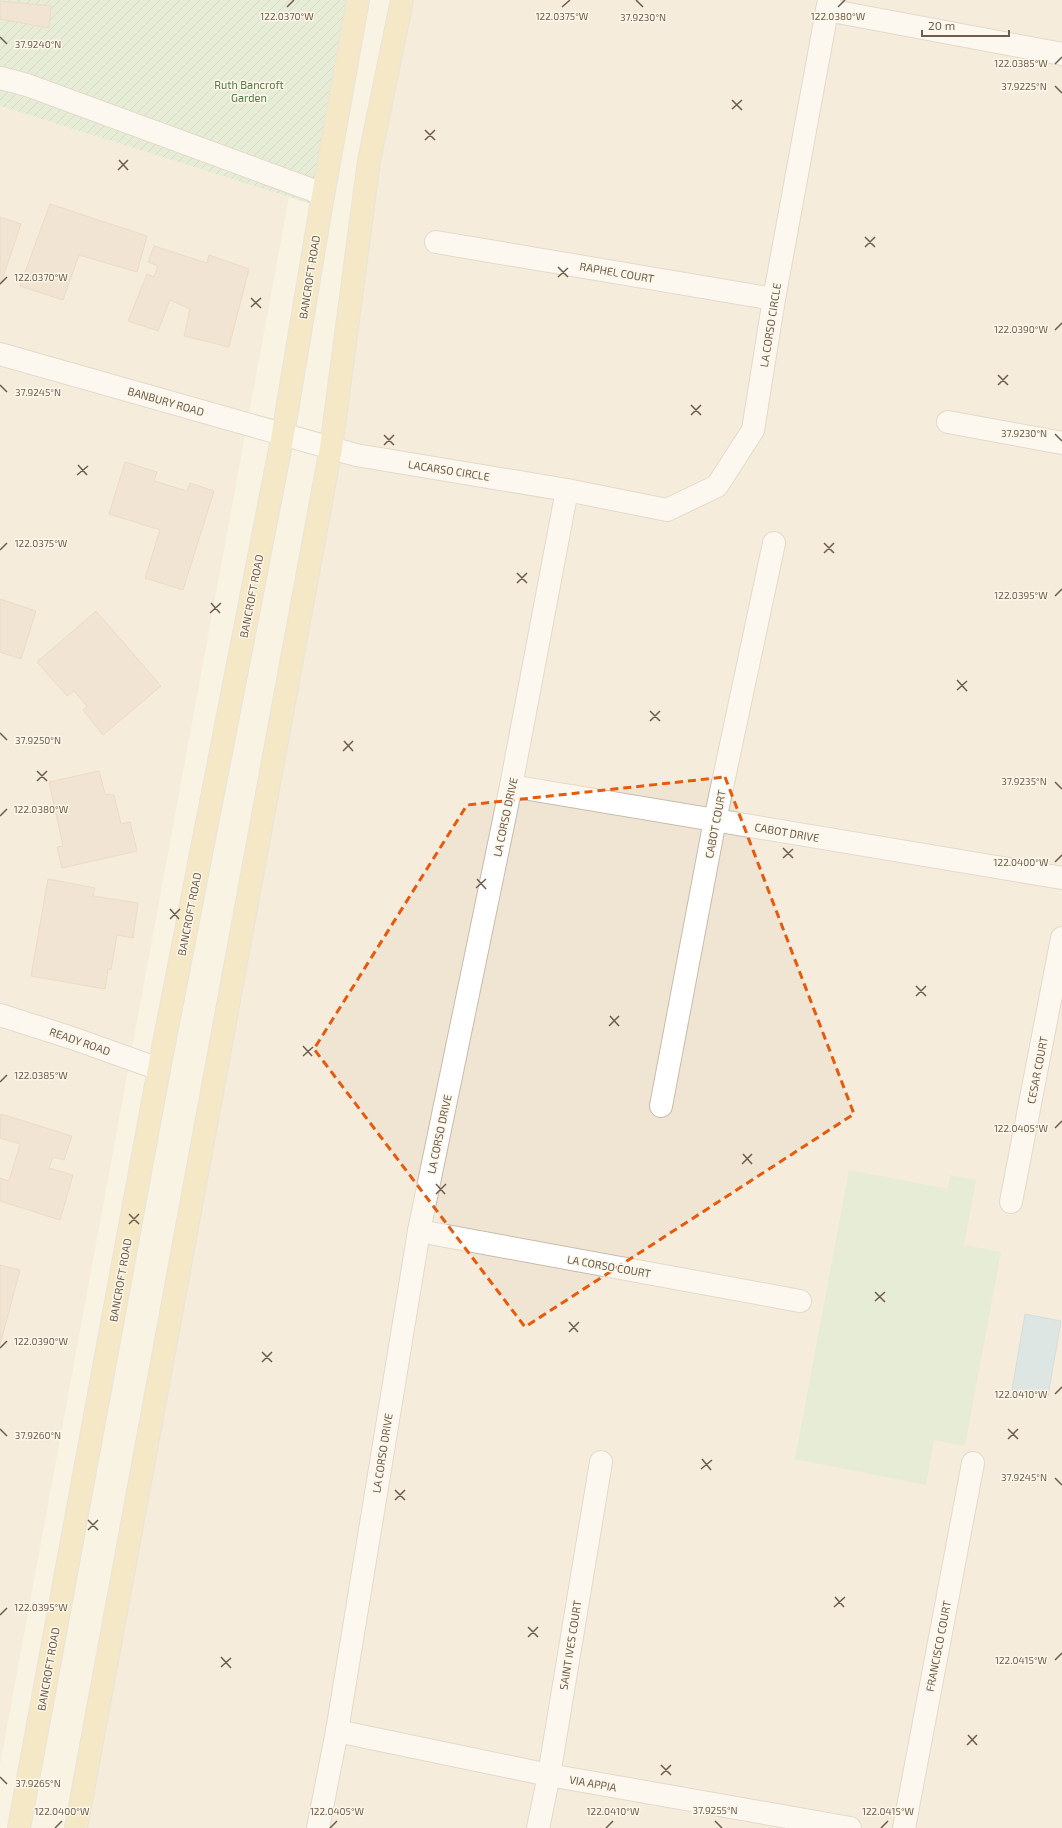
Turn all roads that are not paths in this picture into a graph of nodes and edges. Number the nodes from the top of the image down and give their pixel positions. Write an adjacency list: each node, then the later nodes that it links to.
1 (358, 0): 6 (main road, BANCROFT ROAD)
2 (402, 0): 13 (main road)
3 (828, 5): 4 (street); 8 (street, LA CORSO CIRCLE)
4 (1062, 54)
5 (0, 78): 6 (street)
6 (323, 194): 11 (main road, BANCROFT ROAD)
7 (436, 242): 8 (street, RAPHEL COURT)
8 (774, 299): 14 (street, LA CORSO CIRCLE)
9 (0, 354): 11 (street, BANBURY ROAD)
10 (948, 422): 12 (street)
11 (283, 434): 13 (street, BANBURY ROAD); 21 (main road, BANCROFT ROAD)
12 (1062, 443)
13 (331, 448): 14 (street, LACARSO CIRCLE); 31 (main road)
14 (567, 490): 16 (street, LA CORSO DRIVE)
15 (774, 543): 17 (street, CABOT COURT)
16 (511, 786): 17 (street, CABOT DRIVE); 24 (street, LA CORSO DRIVE)
17 (715, 820): 18 (street, CABOT DRIVE); 22 (street, CABOT COURT)
18 (1062, 878)
19 (1062, 938): 23 (street, CESAR COURT)
20 (0, 1015): 21 (street, READY ROAD)
21 (159, 1069): 30 (main road, BANCROFT ROAD)
22 (662, 1106)
23 (1011, 1202)
24 (419, 1231): 25 (street, LA CORSO COURT); 28 (street, LA CORSO DRIVE)
25 (800, 1301)
26 (601, 1462): 29 (street, SAINT IVES COURT)
27 (972, 1463): 35 (street, FRANCISCO COURT)
28 (337, 1731): 29 (street, VIA APPIA); 32 (street, LA CORSO DRIVE)
29 (549, 1775): 33 (street, SAINT IVES COURT); 34 (street, VIA APPIA)
30 (19, 1828)
31 (76, 1828)
32 (318, 1828)
33 (538, 1828)
34 (850, 1828)
35 (904, 1828)

